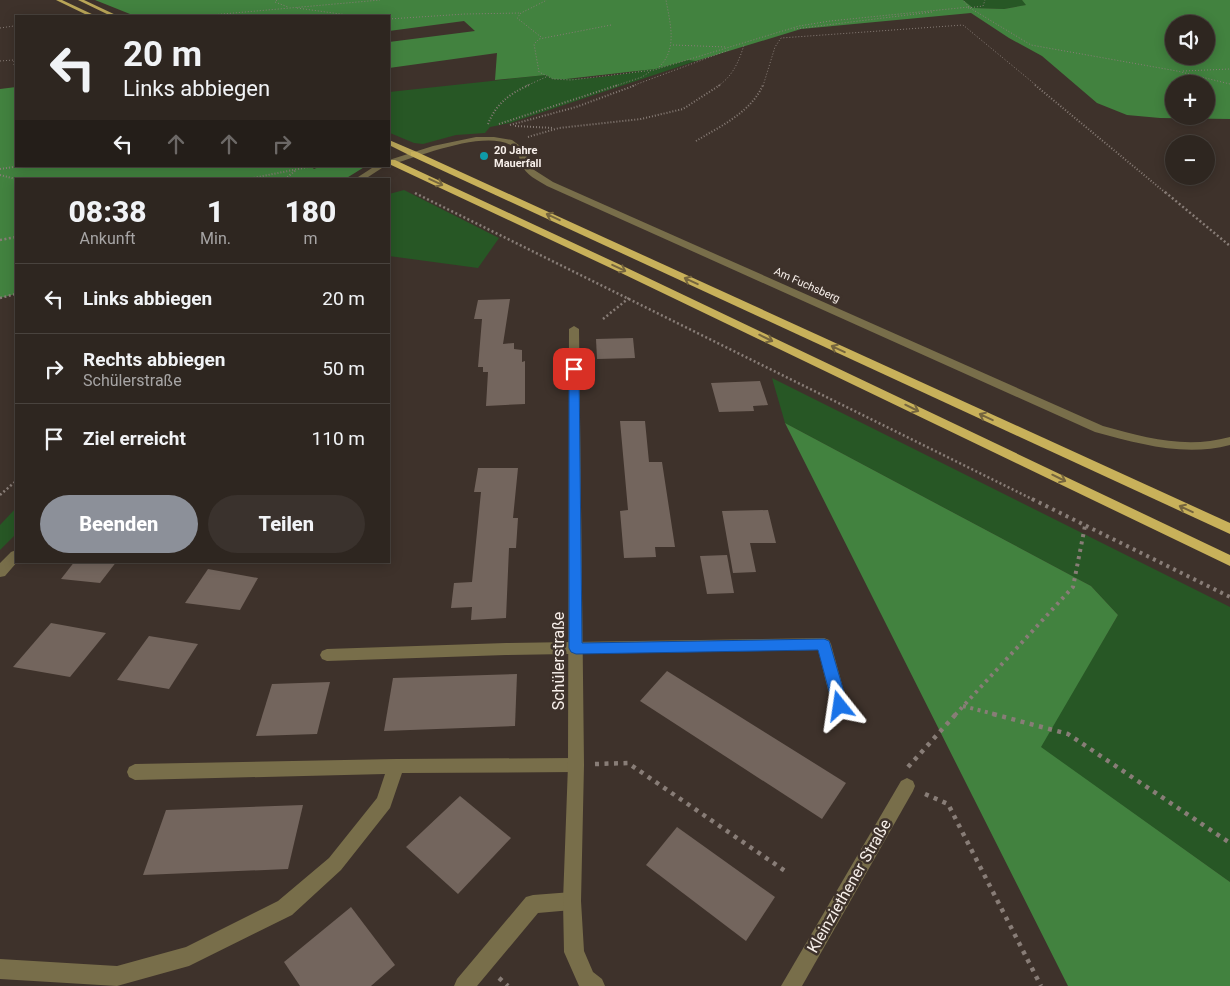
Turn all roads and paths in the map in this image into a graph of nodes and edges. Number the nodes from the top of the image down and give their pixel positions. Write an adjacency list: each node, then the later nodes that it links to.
1 (58, 0): 12 (main road)
2 (80, 0): 13 (main road)
3 (277, 0): 10 (path)
4 (380, 0): 10 (path)
5 (547, 0): 11 (path)
6 (666, 0): 21 (path)
7 (963, 0): 9 (path)
8 (985, 0): 9 (path)
9 (969, 7): 22 (path); 23 (path); 29 (path)
10 (291, 8): 14 (path); 15 (path)
11 (521, 13): 16 (path); 20 (path)
12 (91, 15)
13 (113, 15)
14 (211, 15)
15 (347, 15)
16 (390, 19)
17 (15, 24): 19 (path)
18 (611, 24): 20 (path)
19 (0, 28)
20 (542, 37): 30 (path)
21 (673, 45): 23 (path); 28 (path)
22 (744, 45): 32 (path); 32 (path)
23 (734, 46): 28 (path)
24 (15, 60): 25 (path); 26 (path)
25 (0, 61)
26 (14, 66)
27 (1230, 69): 29 (path)
28 (654, 70): 30 (path); 30 (path)
29 (1177, 71): 31 (path)
30 (547, 77)
31 (1230, 84)
32 (559, 128): 35 (path)
33 (696, 141): 52 (path)
34 (390, 142): 36 (main road)
35 (513, 143): 36 (street); 58 (street, Am Fuchsberg)
36 (414, 154): 37 (street); 62 (highway, one-way to 36)
37 (390, 162)
38 (390, 164): 64 (highway, one-way to 64)
39 (15, 167): 42 (path)
40 (310, 167): 43 (path)
41 (380, 167): 47 (street)
42 (0, 169)
43 (297, 170): 45 (path); 46 (path)
44 (0, 176): 48 (path)
45 (253, 178)
46 (286, 178)
47 (361, 178)
48 (15, 179)
49 (410, 191): 55 (path)
50 (15, 237): 51 (path)
51 (0, 240)
52 (1230, 246)
53 (15, 294): 54 (path)
54 (0, 298)
55 (629, 298): 56 (path); 61 (path)
56 (603, 319)
57 (574, 330): 67 (street, Schülerstraße)
58 (1230, 441)
59 (15, 482): 60 (path)
60 (0, 496)
61 (1085, 526): 66 (path); 70 (path)
62 (1230, 529)
63 (15, 556): 65 (street)
64 (1230, 561)
65 (0, 572)
66 (1230, 597)
67 (576, 648): 68 (street); 69 (street); 71 (street, Schülerstraße)
68 (327, 655)
69 (840, 706)
70 (963, 706): 74 (path); 75 (path)
71 (576, 765): 72 (street); 76 (path); 77 (street, Schülerstraße)
72 (396, 766): 73 (street); 78 (street)
73 (135, 772)
74 (907, 786): 81 (street, Kleinziethener Straße); 82 (path)
75 (1230, 843)
76 (788, 873)
77 (572, 901): 79 (street); 80 (street, Schülerstraße)
78 (0, 969)
79 (464, 986)
80 (595, 986)
81 (791, 986)
82 (1041, 986)

